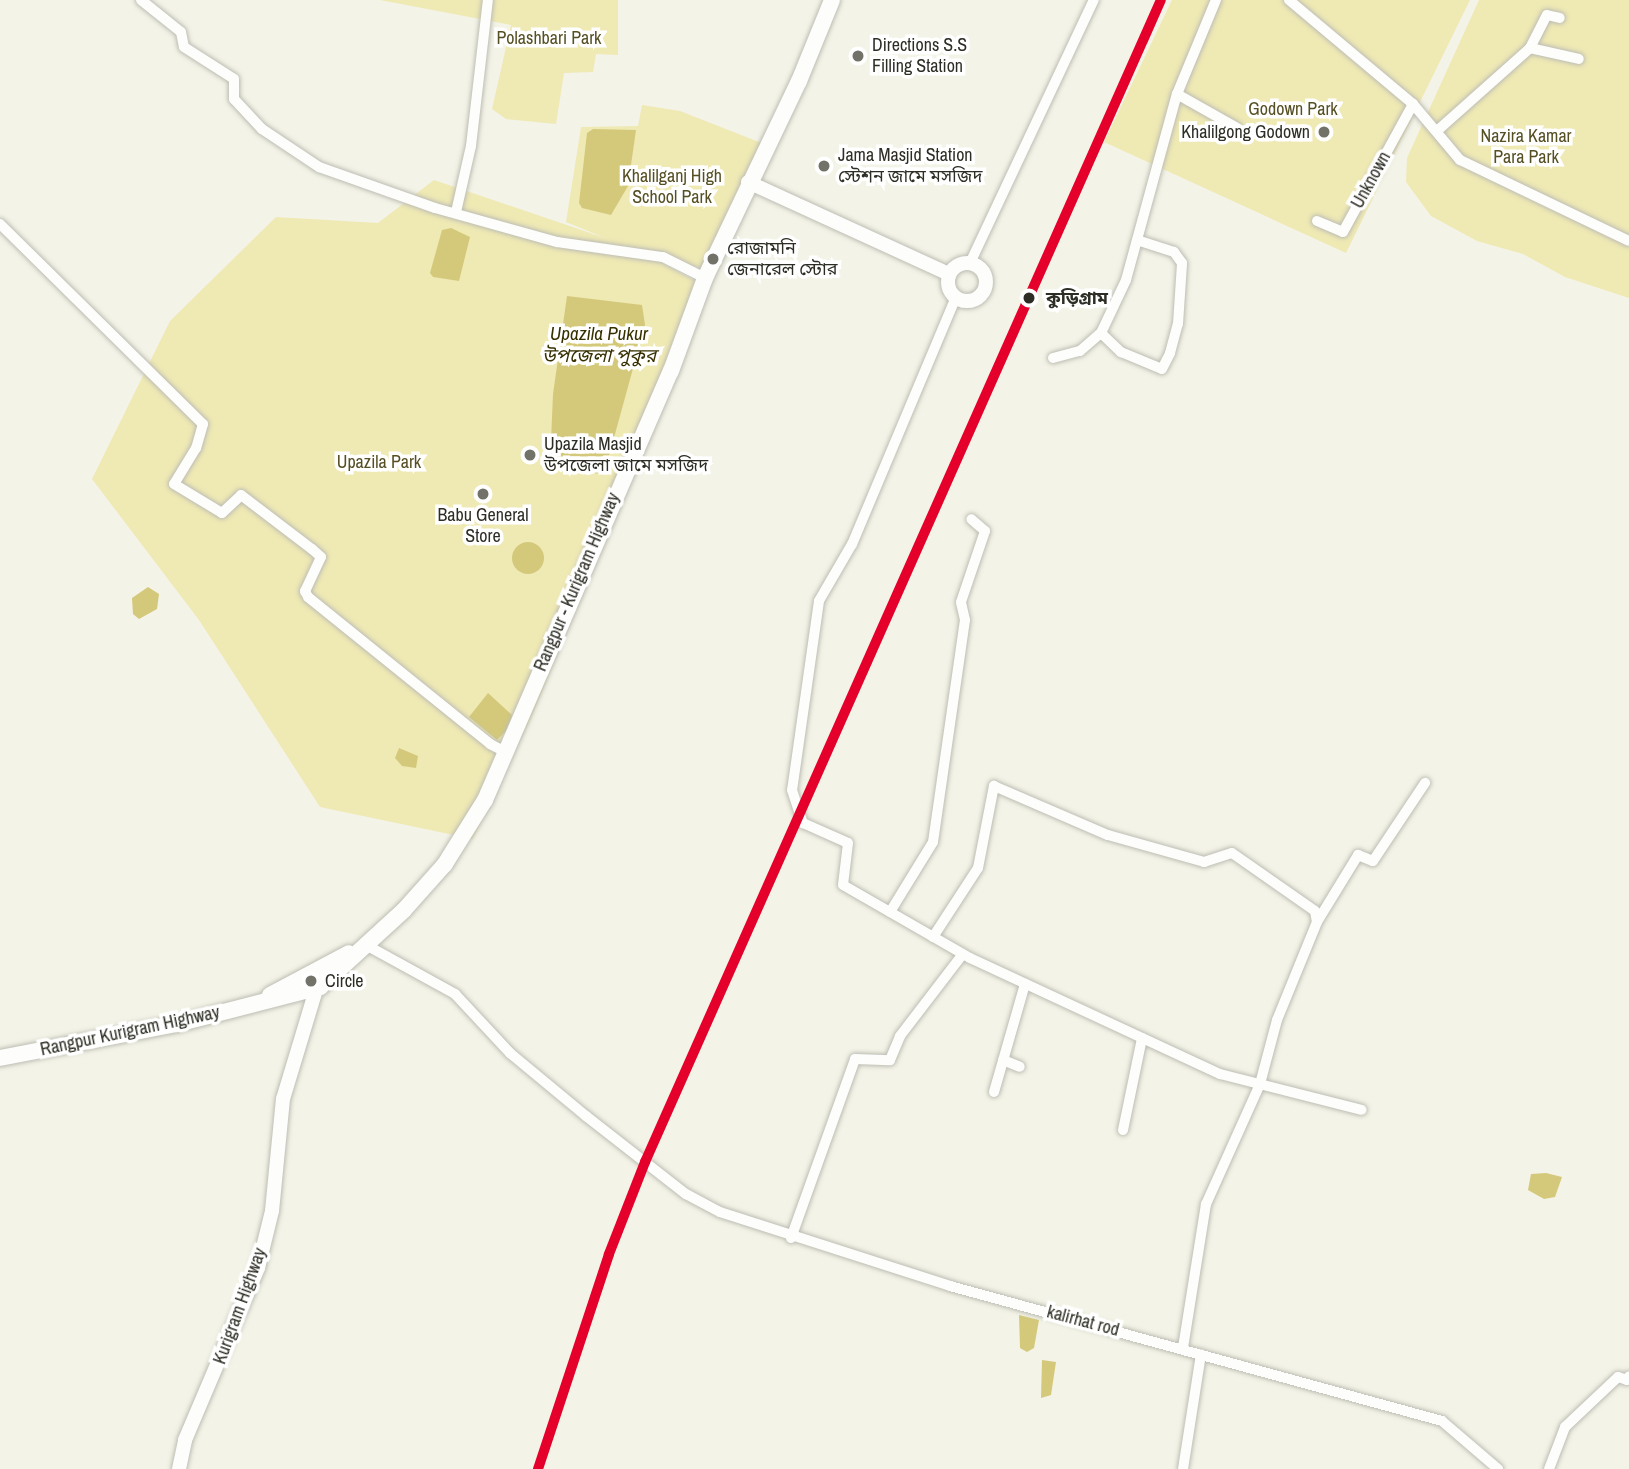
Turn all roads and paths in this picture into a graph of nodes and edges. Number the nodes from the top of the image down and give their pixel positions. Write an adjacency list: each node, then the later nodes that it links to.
1 (141, 0): 15 (street)
2 (488, 0): 15 (street)
3 (832, 0): 14 (highway, Rangpur - Kurigram Highway)
4 (1094, 0): 20 (street)
5 (1216, 0): 10 (street)
6 (1289, 0): 11 (street)
7 (1560, 18): 8 (street)
8 (1530, 48): 9 (street); 13 (street)
9 (1579, 59)
10 (1177, 94): 12 (street); 18 (street)
11 (1413, 104): 13 (street); 16 (street, Unknown)
12 (1237, 128)
13 (1438, 130): 19 (street)
14 (748, 182): 21 (main road); 22 (highway, Rangpur - Kurigram Highway)
15 (456, 212): 22 (street)
16 (1317, 222)
17 (0, 224): 27 (street)
18 (1137, 240): 24 (street); 24 (street)
19 (1629, 241)
20 (970, 263): 21 (main road); 23 (main road)
21 (950, 274): 23 (main road)
22 (705, 278): 27 (highway, Rangpur - Kurigram Highway)
23 (956, 297): 29 (street)
24 (1101, 333): 25 (street)
25 (1053, 358)
26 (971, 519): 29 (street)
27 (506, 752): 32 (highway, Rangpur - Kurigram Highway)
28 (1424, 783): 30 (street)
29 (890, 912): 31 (street)
30 (1317, 922): 31 (street); 43 (street)
31 (933, 937): 33 (street)
32 (366, 945): 34 (highway); 37 (highway, Rangpur - Kurigram Highway); 47 (street, kalirhat rod)
33 (962, 954): 35 (street); 47 (street)
34 (318, 969): 36 (highway); 37 (main road, Kurigram Highway)
35 (1026, 984): 39 (street); 41 (street)
36 (303, 985): 37 (highway); 38 (main road); 40 (highway, Rangpur Kurigram Highway)
37 (320, 987): 38 (main road, Kurigram Highway)
38 (310, 1016): 51 (main road, Kurigram Highway)
39 (1142, 1038): 43 (street); 46 (street)
40 (0, 1058)
41 (1003, 1060): 42 (street); 44 (street)
42 (1020, 1067)
43 (1260, 1084): 45 (street); 48 (street)
44 (993, 1092)
45 (1362, 1110)
46 (1123, 1130)
47 (791, 1238): 48 (street, kalirhat rod)
48 (1182, 1348): 49 (street, kalirhat rod)
49 (1202, 1354): 52 (street); 53 (street, kalirhat rod)
50 (1629, 1376): 54 (street)
51 (179, 1469)
52 (1183, 1469)
53 (1498, 1469)
54 (1549, 1469)

